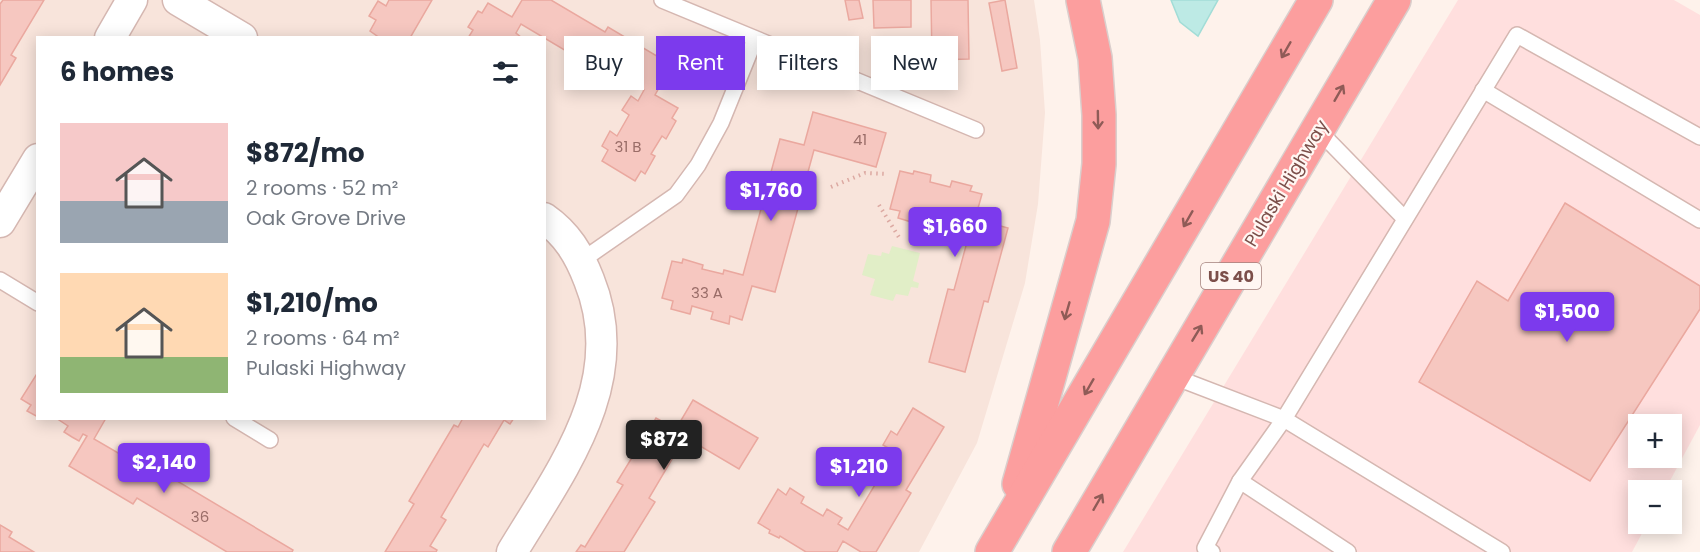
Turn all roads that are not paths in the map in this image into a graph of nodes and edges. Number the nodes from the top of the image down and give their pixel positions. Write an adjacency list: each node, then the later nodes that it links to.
1 (132, 0): 7 (street)
2 (178, 0): 8 (street)
3 (662, 0): 9 (lane)
4 (1083, 0): 27 (highway, one-way to 27)
5 (1316, 0): 27 (highway, one-way to 27)
6 (1394, 0): 12 (highway, Pulaski Highway / US 40, one-way to 6)
7 (111, 36)
8 (239, 36)
9 (755, 39): 11 (lane); 19 (lane)
10 (1483, 90): 13 (lane); 15 (lane); 17 (lane)
11 (976, 130)
12 (1318, 130): 15 (lane); 22 (highway, Pulaski Highway / US 40, one-way to 12)
13 (1700, 137)
14 (36, 162): 18 (street)
15 (1405, 219): 23 (lane)
16 (546, 220): 19 (street)
17 (1700, 220)
18 (0, 222)
19 (581, 261): 28 (street)
20 (0, 280): 21 (lane)
21 (36, 302)
22 (1172, 376): 23 (lane); 29 (highway, Pulaski Highway / US 40, one-way to 22)
23 (1284, 419): 26 (lane); 32 (lane)
24 (237, 420): 25 (lane)
25 (270, 440)
26 (1240, 481): 30 (lane); 31 (lane)
27 (999, 540)
28 (512, 552)
29 (1069, 552)
30 (1212, 552)
31 (1348, 552)
32 (1502, 552)

